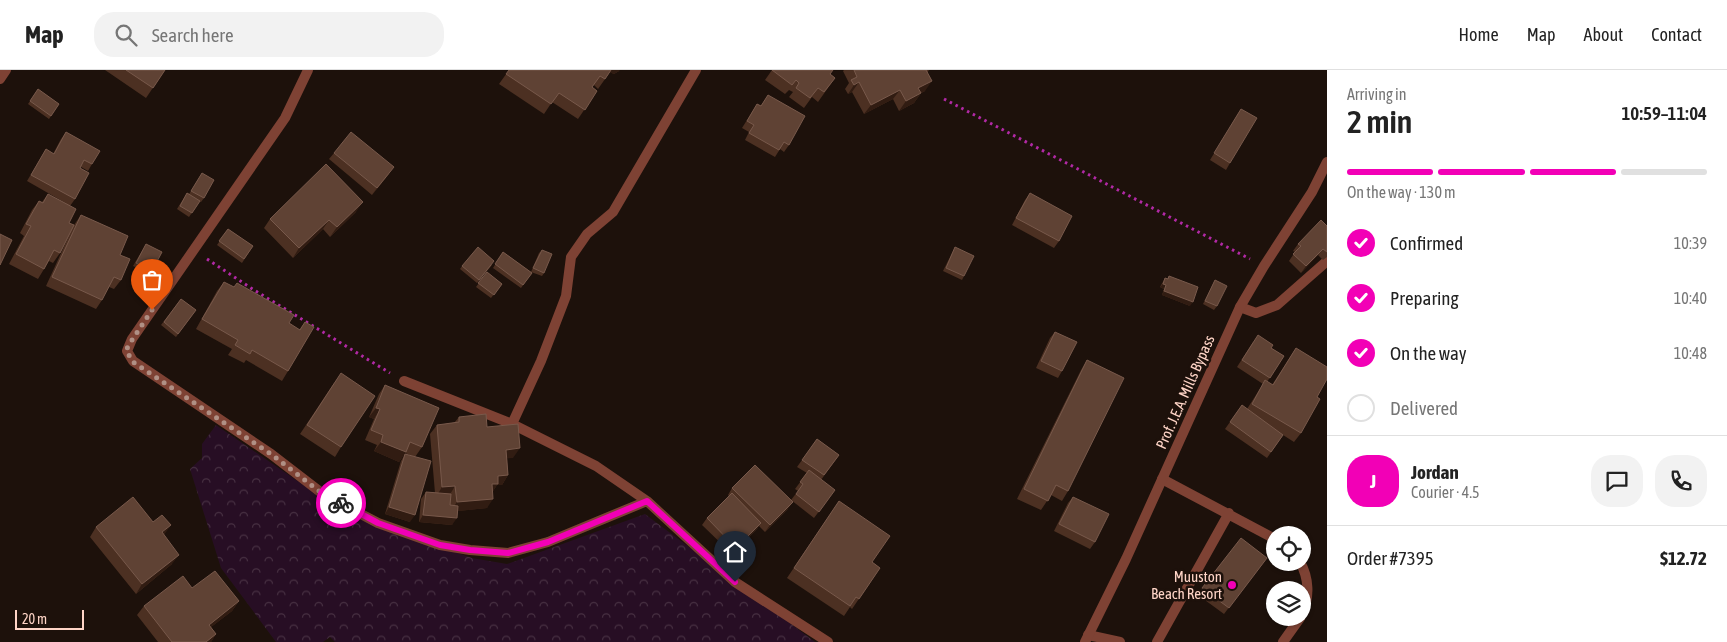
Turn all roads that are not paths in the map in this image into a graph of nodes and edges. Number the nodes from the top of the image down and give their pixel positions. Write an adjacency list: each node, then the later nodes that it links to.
1 (6, 70): 4 (street)
2 (308, 70): 11 (street)
3 (696, 70): 9 (street)
4 (0, 79)
5 (1327, 162): 7 (street, Prof. J.E.A. Mills Bypass)
6 (1327, 261): 7 (street)
7 (1240, 307): 10 (street, Prof. J.E.A. Mills Bypass)
8 (404, 381): 9 (street)
9 (512, 424): 11 (street)
10 (1162, 478): 12 (street); 15 (street, Prof. J.E.A. Mills Bypass)
11 (647, 501): 16 (street)
12 (1229, 513): 13 (street); 18 (street)
13 (1266, 534)
14 (1294, 626): 19 (street)
15 (1087, 638): 17 (street)
16 (828, 642)
17 (1120, 642)
18 (1157, 642)
19 (1283, 642)

